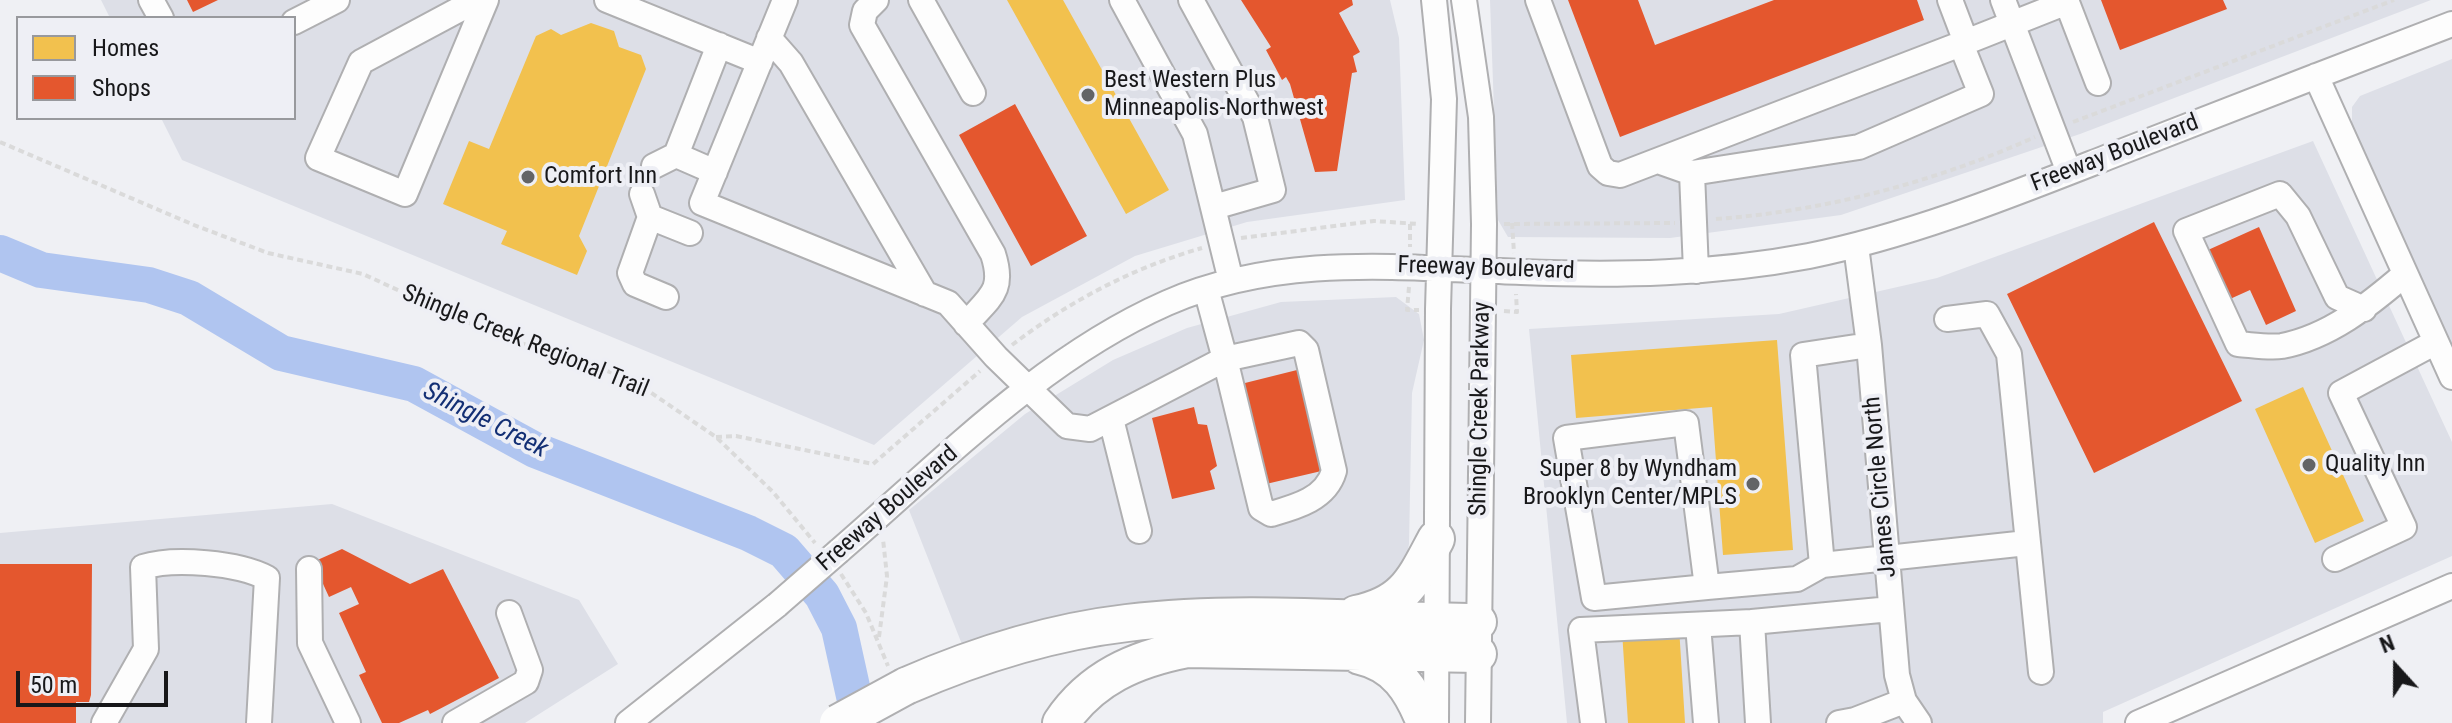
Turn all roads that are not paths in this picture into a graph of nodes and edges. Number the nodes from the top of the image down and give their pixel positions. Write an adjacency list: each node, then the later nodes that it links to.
1 (337, 0): 16 (street)
2 (477, 0): 3 (street)
3 (486, 0)
4 (607, 0): 21 (street)
5 (876, 0): 43 (street)
6 (921, 0): 25 (street)
7 (1122, 0): 30 (street)
8 (1191, 0): 30 (street)
9 (1434, 0): 33 (street, Shingle Creek Parkway)
10 (1464, 0): 34 (street, Shingle Creek Parkway)
11 (1538, 0): 26 (street)
12 (1950, 0): 20 (street)
13 (2003, 0): 17 (street)
14 (2066, 1): 17 (street); 24 (street)
15 (776, 3): 19 (street)
16 (296, 21)
17 (2012, 24): 20 (street); 28 (street)
18 (2452, 24): 23 (street, Freeway Boulevard)
19 (769, 38): 22 (street); 39 (street)
20 (1964, 43): 26 (street); 29 (street)
21 (719, 45): 22 (street); 27 (street)
22 (760, 62): 27 (street)
23 (2316, 76): 28 (street, Freeway Boulevard); 36 (street)
24 (2098, 83)
25 (973, 93)
26 (1658, 161): 29 (street)
27 (715, 172): 39 (street)
28 (2069, 172): 32 (street, Freeway Boulevard)
29 (1692, 173): 35 (street)
30 (1214, 207): 37 (street)
31 (690, 233): 40 (street)
32 (1856, 246): 35 (street, Freeway Boulevard); 45 (street, James Circle North)
33 (1439, 268): 34 (street, Freeway Boulevard); 37 (street, Freeway Boulevard); 51 (street, Shingle Creek Parkway)
34 (1483, 269): 35 (street, Freeway Boulevard); 65 (street, Shingle Creek Parkway)
35 (1696, 271)
36 (2404, 275): 41 (street); 44 (street)
37 (1231, 281): 38 (street, Freeway Boulevard)
38 (1206, 289): 46 (street); 48 (street, Freeway Boulevard)
39 (925, 294): 43 (street)
40 (666, 297)
41 (2364, 309): 41 (street)
42 (1947, 319): 52 (street)
43 (966, 324): 48 (street)
44 (2436, 342): 47 (street); 53 (street)
45 (1869, 345): 54 (street, James Circle North); 55 (street)
46 (1225, 359): 46 (street); 49 (street)
47 (2452, 377)
48 (1029, 388): 49 (street); 72 (street, Freeway Boulevard, bridge)
49 (1111, 419): 50 (street)
50 (1139, 531)
51 (1436, 539): 63 (highway); 64 (street, Shingle Creek Parkway)
52 (2027, 543): 54 (street); 66 (street)
53 (2335, 559)
54 (1888, 560): 55 (street); 59 (street, James Circle North)
55 (1822, 565): 58 (street)
56 (309, 569): 70 (street)
57 (2452, 586): 83 (street)
58 (1707, 587): 58 (street)
59 (1891, 609): 61 (street); 67 (street, James Circle North)
60 (509, 613): 71 (street)
61 (1752, 622): 62 (street); 80 (street)
62 (1698, 625): 78 (street); 79 (street)
63 (1335, 634): 64 (highway); 73 (highway, bridge); 74 (highway); 75 (highway)
64 (1436, 638): 65 (highway); 76 (street, Shingle Creek Parkway)
65 (1478, 638): 77 (street, Shingle Creek Parkway)
66 (2041, 672)
67 (1904, 701): 81 (street); 82 (street, James Circle North)
68 (104, 723): 69 (street)
69 (259, 723)
70 (348, 723)
71 (455, 723)
72 (628, 723)
73 (838, 723)
74 (1061, 723)
75 (1425, 723)
76 (1436, 723)
77 (1478, 723)
78 (1593, 723)
79 (1706, 723)
80 (1758, 723)
81 (1839, 723)
82 (1919, 723)
83 (2138, 723)

